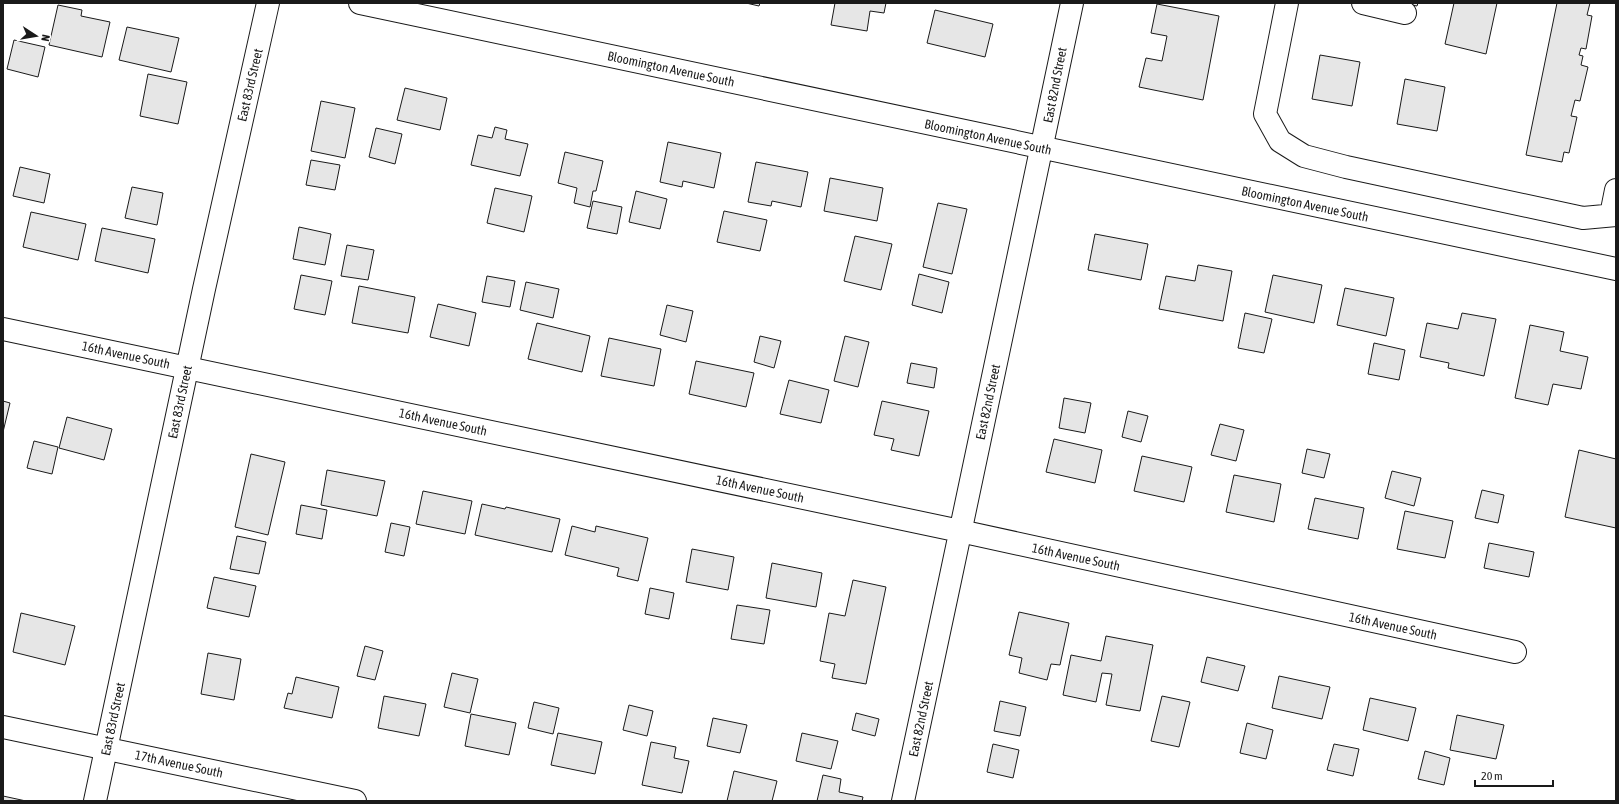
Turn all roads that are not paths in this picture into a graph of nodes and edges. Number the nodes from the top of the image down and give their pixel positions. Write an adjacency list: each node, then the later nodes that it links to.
1 (268, 3): 12 (street, East 83rd Street)
2 (360, 3): 7 (street, Bloomington Avenue South)
3 (1072, 3): 7 (street, East 82nd Street)
4 (1287, 3): 9 (street)
5 (1363, 3): 6 (street)
6 (1405, 13)
7 (1043, 148): 10 (street, Bloomington Avenue South); 13 (street, East 82nd Street)
8 (1616, 190): 9 (street)
9 (1614, 215)
10 (1616, 270)
11 (3, 329): 12 (street, 16th Avenue South)
12 (187, 368): 13 (street, 16th Avenue South); 16 (street, East 83rd Street)
13 (960, 532): 14 (street, 16th Avenue South); 19 (street, East 82nd Street)
14 (1515, 652)
15 (3, 727): 16 (street, 17th Avenue South)
16 (106, 749): 17 (street, East 83rd Street); 18 (street, 17th Avenue South)
17 (95, 801)
18 (356, 801)
19 (904, 801)

